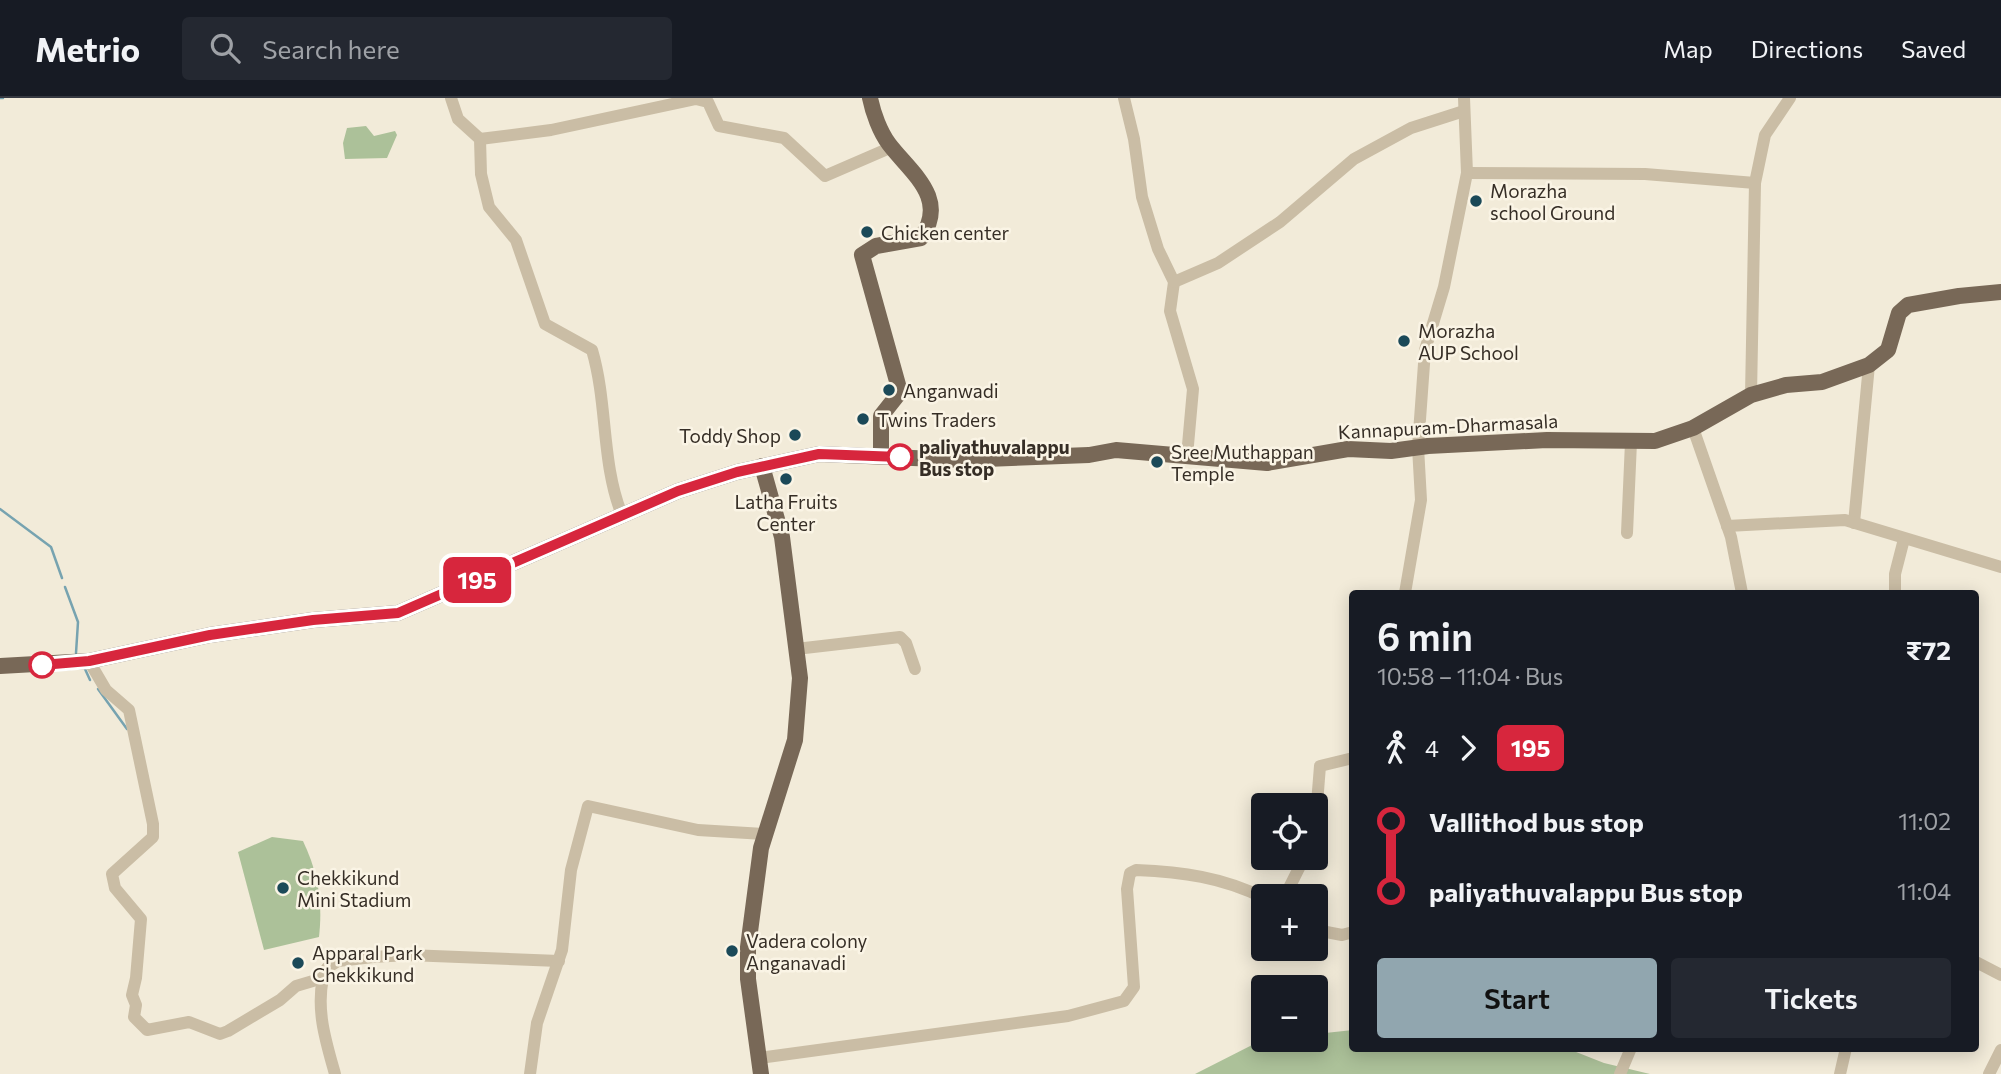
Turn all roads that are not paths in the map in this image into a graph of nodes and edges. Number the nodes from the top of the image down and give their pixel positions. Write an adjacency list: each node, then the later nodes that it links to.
1 (451, 98): 6 (street)
2 (870, 98): 7 (main road)
3 (1124, 98): 10 (street)
4 (1790, 98): 9 (street)
5 (1464, 104): 8 (street); 10 (street)
6 (480, 139): 7 (street); 20 (street)
7 (892, 147): 17 (main road)
8 (1467, 173): 9 (street); 16 (street)
9 (1755, 183): 13 (street)
10 (1174, 282): 18 (street)
11 (2001, 292): 12 (main road, Kannapuram-Dharmasala)
12 (1869, 365): 13 (main road, Kannapuram-Dharmasala); 21 (street)
13 (1751, 396): 14 (main road, Kannapuram-Dharmasala)
14 (1693, 428): 15 (main road, Kannapuram-Dharmasala); 22 (street)
15 (1631, 442): 16 (main road, Kannapuram-Dharmasala); 23 (street)
16 (1418, 447): 18 (main road, Kannapuram-Dharmasala); 26 (street)
17 (881, 456): 18 (main road, Kannapuram-Dharmasala); 19 (main road, Kannapuram-Dharmasala)
18 (1187, 456)
19 (762, 466): 20 (main road, Kannapuram-Dharmasala); 29 (main road)
20 (622, 515): 30 (main road, Kannapuram-Dharmasala)
21 (1854, 523): 22 (street); 24 (street)
22 (1727, 526): 27 (street)
23 (1628, 533)
24 (1904, 539): 25 (street); 28 (street)
25 (2001, 567)
26 (1406, 590)
27 (1741, 590)
28 (1895, 590)
29 (796, 649): 32 (street); 35 (main road)
30 (89, 661): 31 (main road, Kannapuram-Dharmasala); 42 (street)
31 (0, 666)
32 (915, 669)
33 (1349, 759): 34 (street)
34 (1318, 793)
35 (764, 834): 39 (street); 46 (main road)
36 (1251, 892): 46 (street)
37 (1328, 932): 38 (street)
38 (1349, 933)
39 (559, 961): 42 (street); 48 (street)
40 (1979, 964): 41 (street)
41 (2001, 975)
42 (323, 978): 47 (street)
43 (2001, 1050): 51 (street)
44 (1629, 1052): 49 (street)
45 (1845, 1052): 50 (street)
46 (760, 1066)
47 (335, 1074)
48 (530, 1074)
49 (1620, 1074)
50 (1840, 1074)
51 (1989, 1074)

